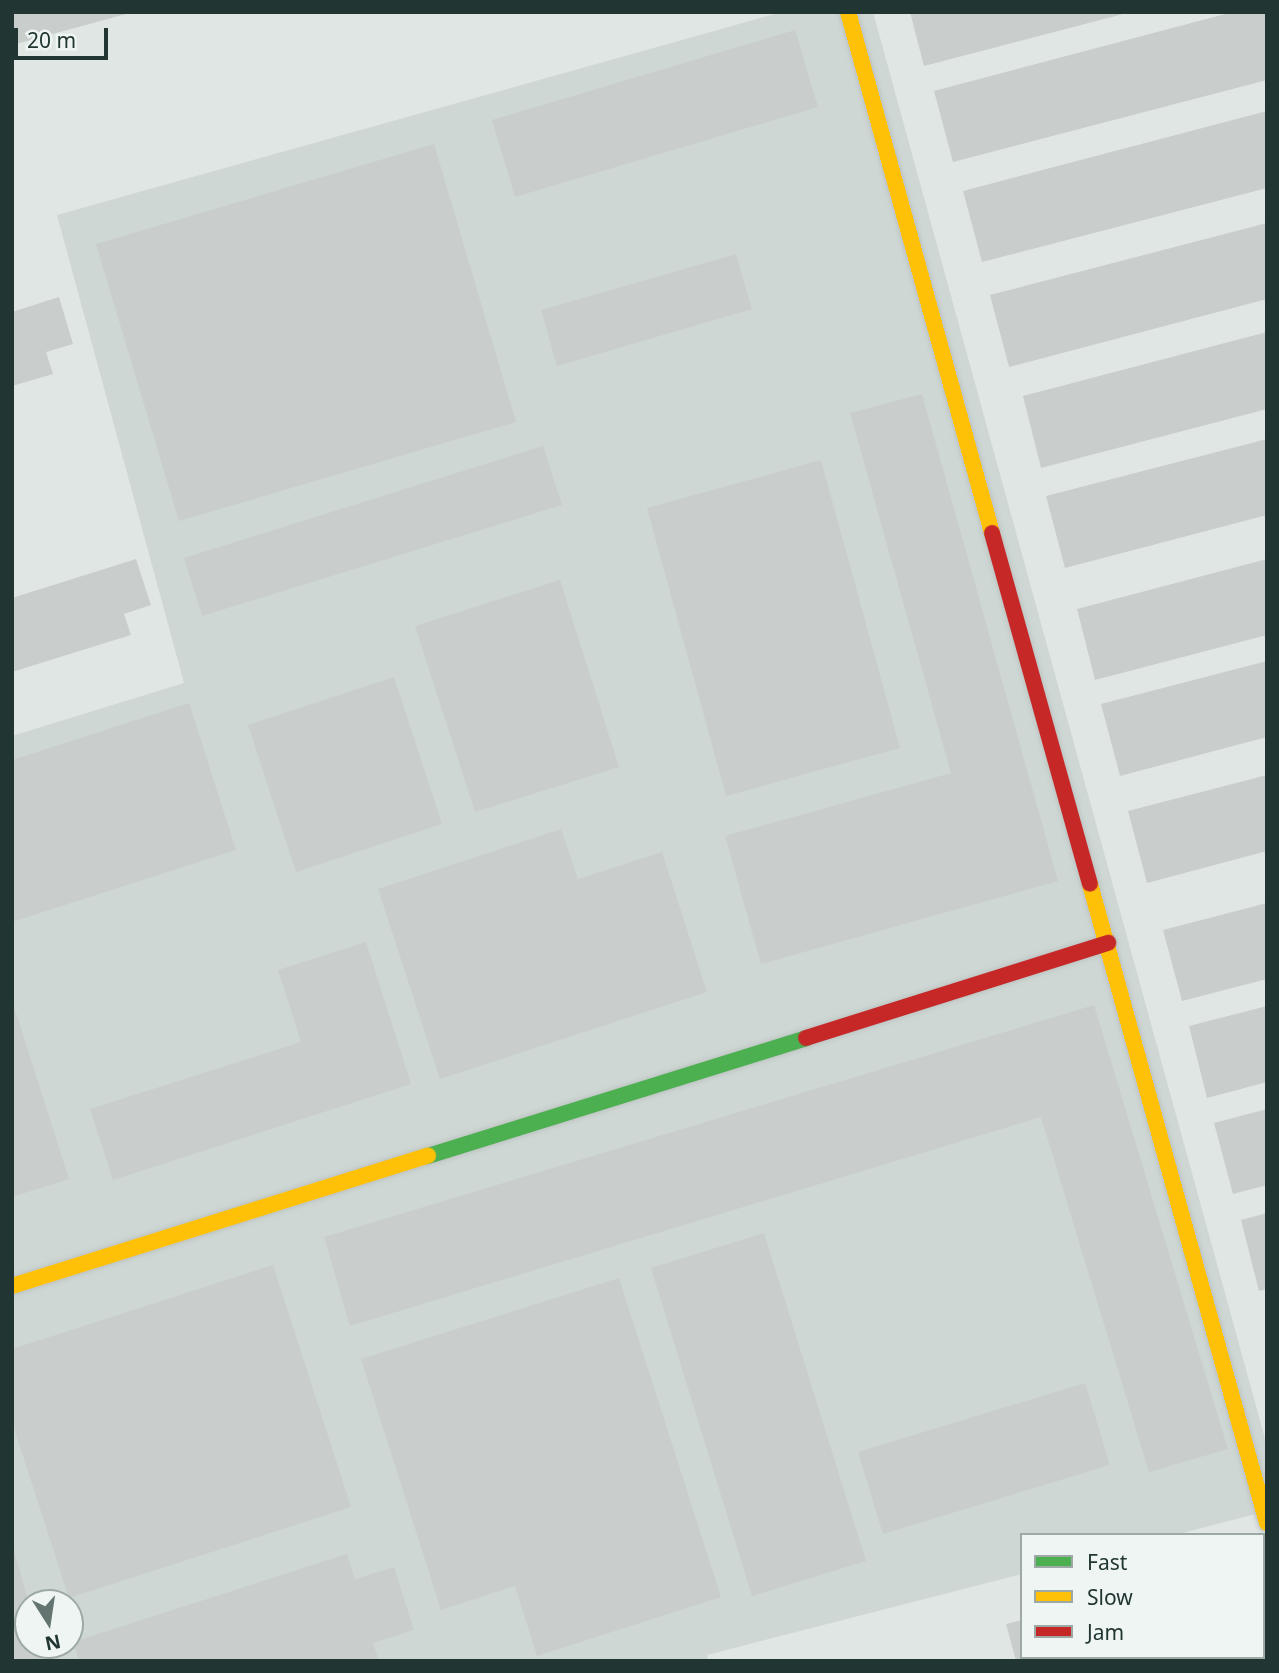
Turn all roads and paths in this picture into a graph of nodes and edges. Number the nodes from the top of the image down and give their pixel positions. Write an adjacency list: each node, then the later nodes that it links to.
1 (848, 12): 2 (street)
2 (1108, 943): 3 (street); 4 (street)
3 (12, 1286)
4 (1267, 1523)

